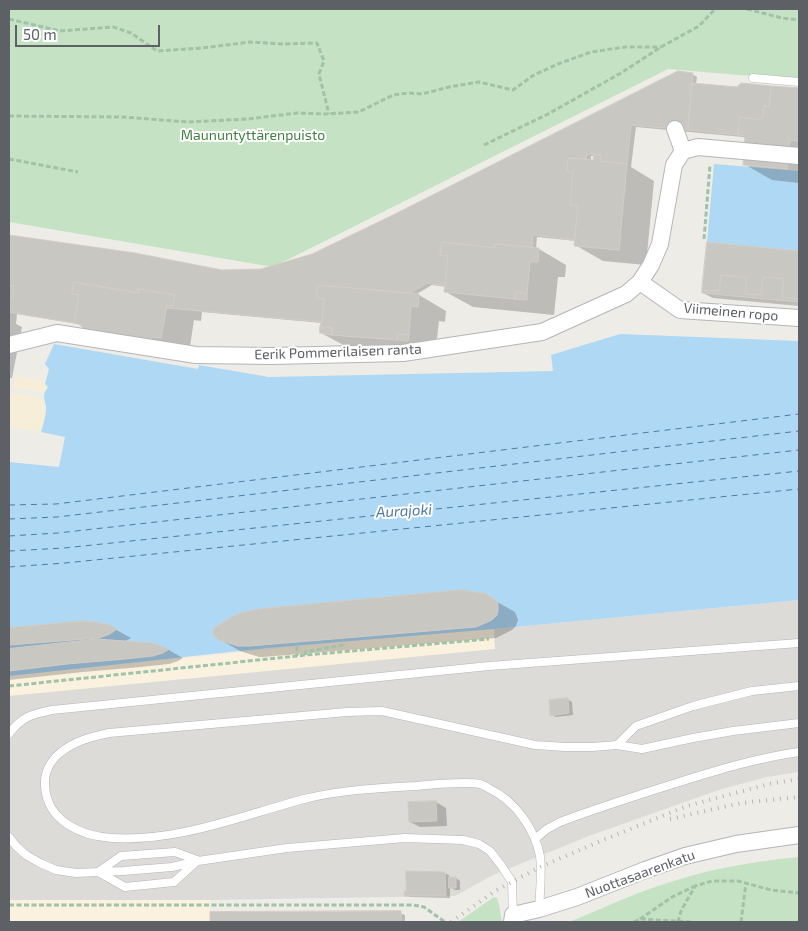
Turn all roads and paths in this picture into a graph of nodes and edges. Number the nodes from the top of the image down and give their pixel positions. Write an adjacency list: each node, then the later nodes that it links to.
1 (715, 9): 5 (path)
2 (747, 9): 4 (path)
3 (9, 19): 8 (path)
4 (799, 20)
5 (661, 47): 8 (path); 11 (path)
6 (753, 78): 7 (lane)
7 (799, 82)
8 (329, 114): 9 (path)
9 (9, 116)
10 (676, 129): 12 (street)
11 (484, 145)
12 (683, 151): 13 (street); 18 (street, Eerik Pommerilaisen ranta)
13 (799, 156)
14 (9, 159): 15 (path)
15 (78, 172)
16 (710, 175): 17 (path)
17 (704, 239)
18 (640, 282): 19 (street, Viimeinen ropo); 20 (street, Eerik Pommerilaisen ranta)
19 (799, 318)
20 (9, 345)
21 (489, 639): 25 (path)
22 (343, 642): 25 (path)
23 (799, 644): 30 (lane)
24 (296, 646): 26 (path)
25 (306, 655): 26 (path)
26 (297, 656): 27 (path)
27 (9, 686)
28 (799, 686): 31 (lane)
29 (799, 723): 31 (lane)
30 (9, 734)
31 (617, 745): 35 (lane)
32 (799, 752): 35 (lane)
33 (799, 835): 42 (street, Nuottasaarenkatu)
34 (9, 837): 37 (lane)
35 (535, 839): 42 (lane)
36 (198, 861): 37 (lane); 37 (lane); 37 (lane); 43 (lane)
37 (98, 872)
38 (746, 883): 39 (path); 40 (path); 50 (path)
39 (695, 886): 44 (path); 48 (path)
40 (799, 893)
41 (9, 905): 46 (path)
42 (539, 916): 43 (street, Nuottasaarenkatu)
43 (513, 918)
44 (640, 919): 45 (path); 47 (path)
45 (660, 921): 48 (path)
46 (445, 922)
47 (634, 922)
48 (678, 922): 49 (path)
49 (691, 922)
50 (742, 922)

